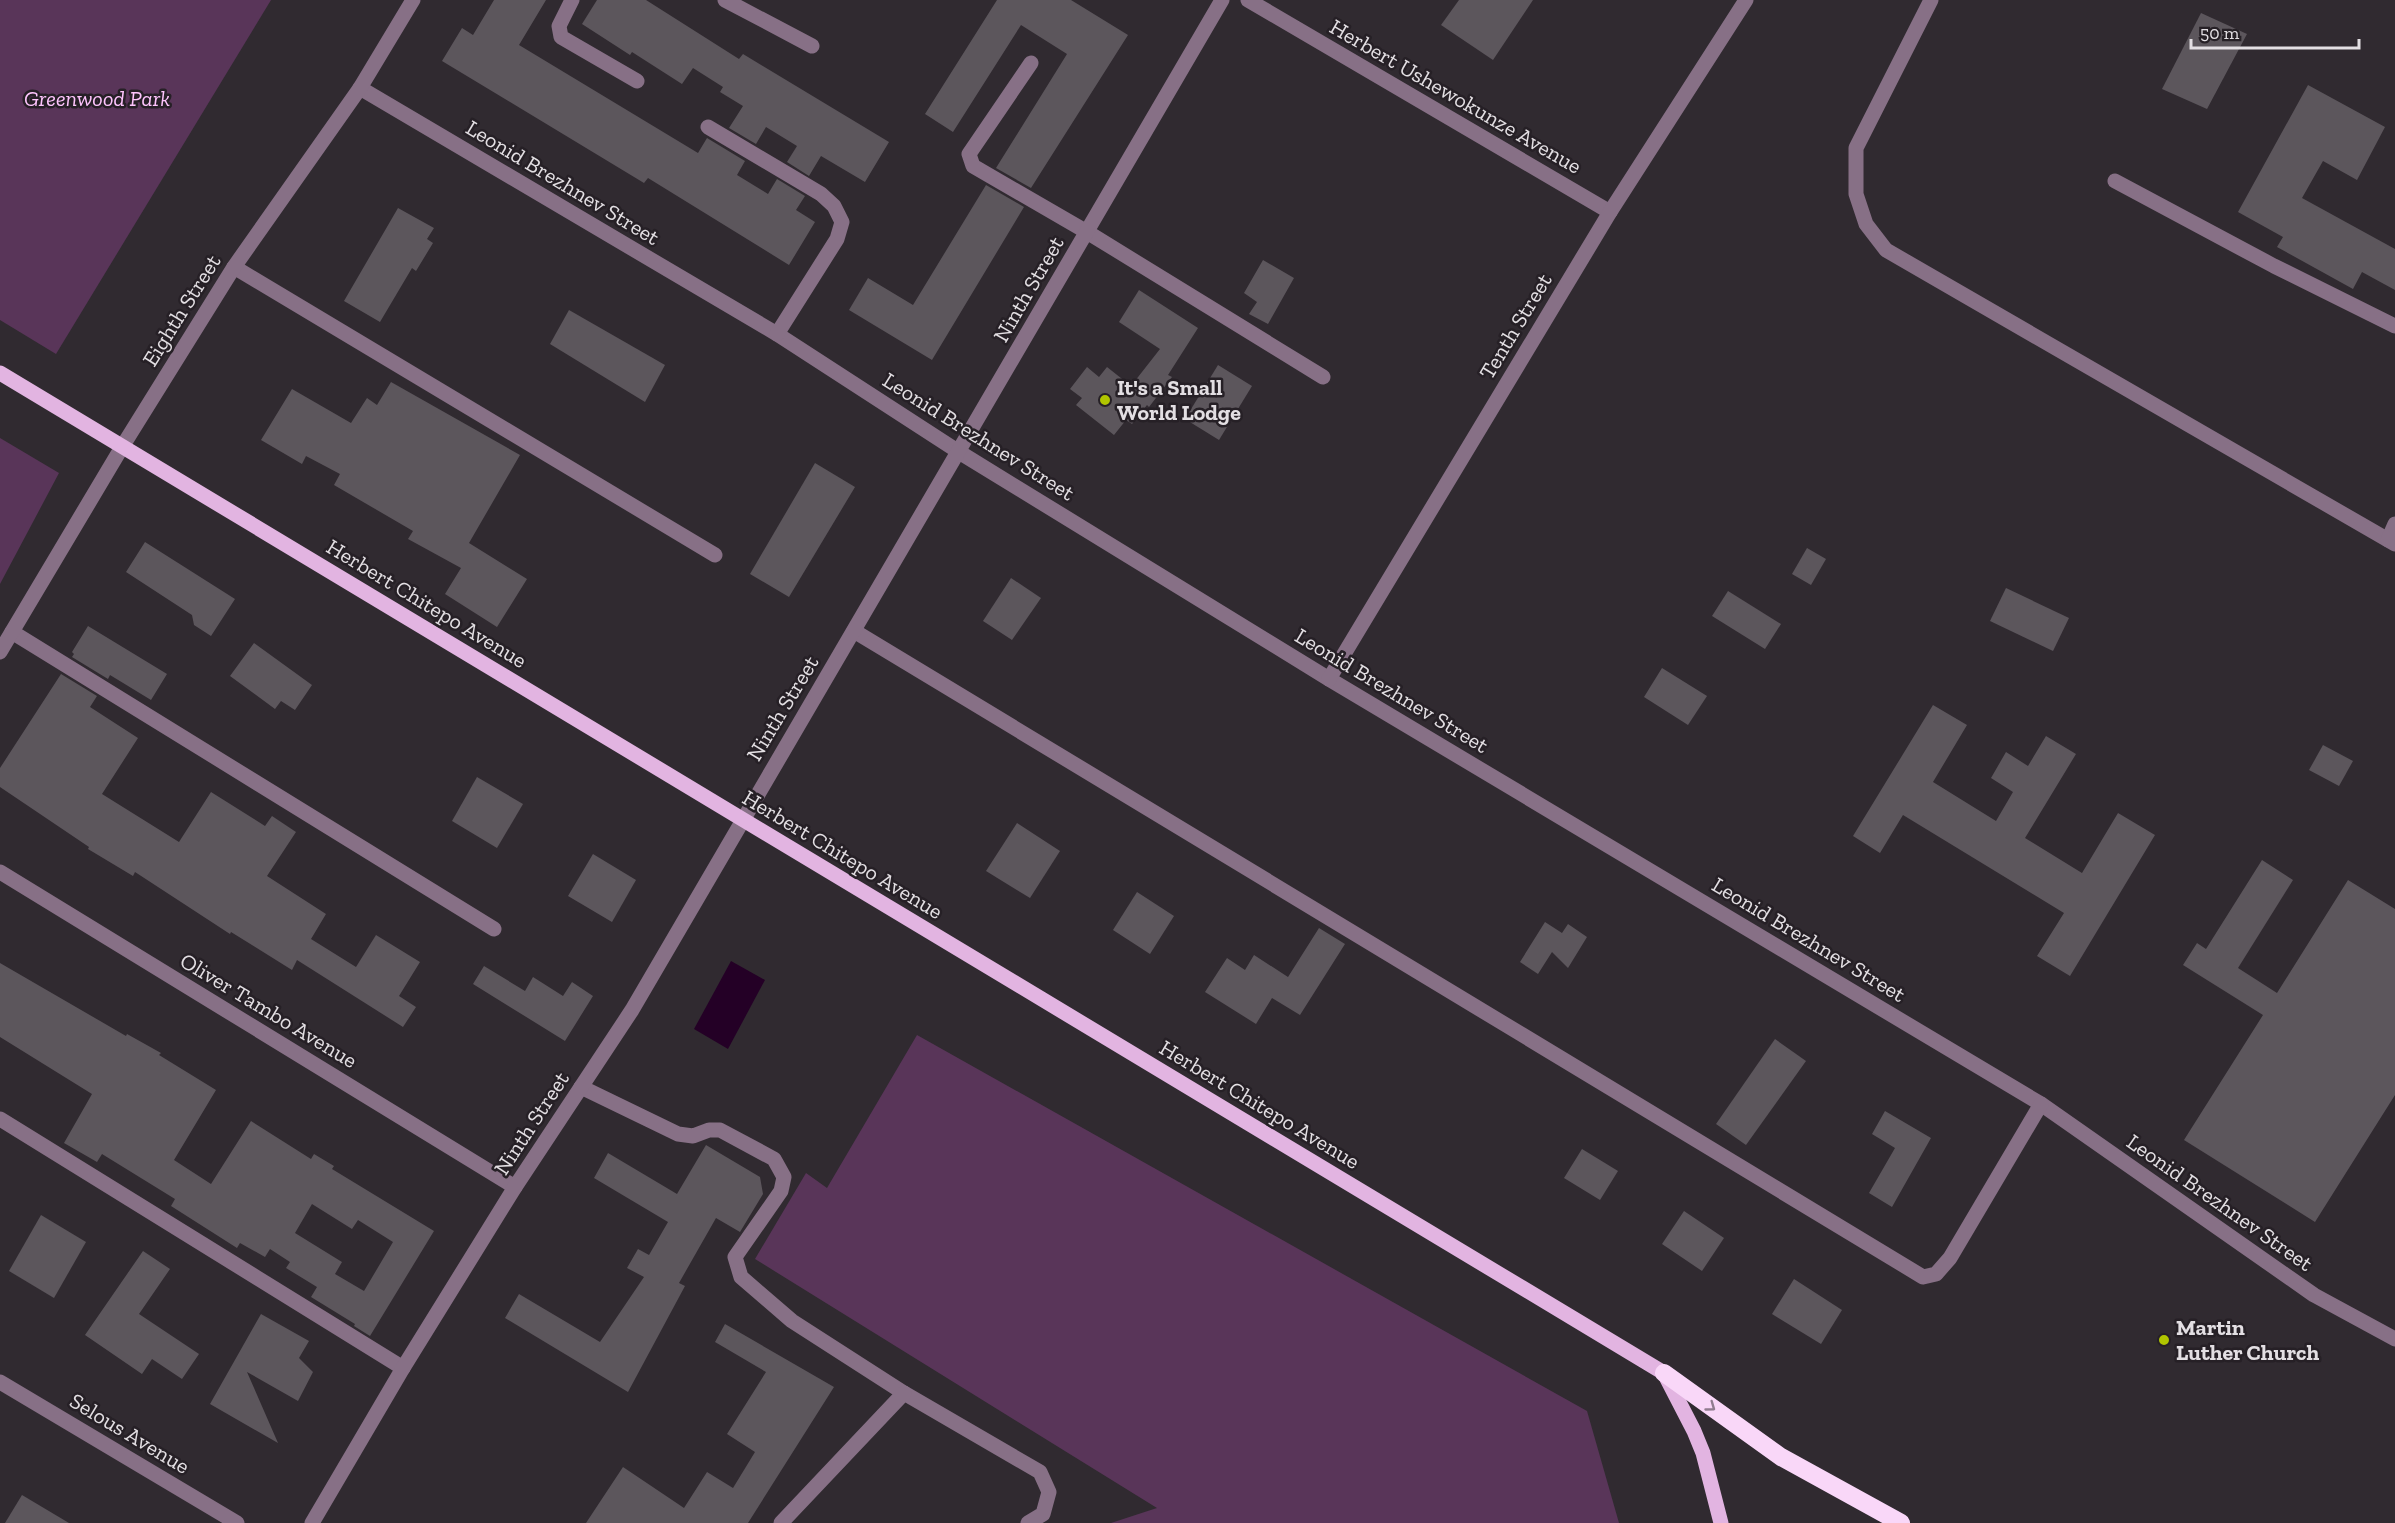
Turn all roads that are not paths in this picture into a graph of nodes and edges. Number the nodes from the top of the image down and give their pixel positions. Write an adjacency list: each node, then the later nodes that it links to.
1 (413, 0): 11 (street, Eighth Street)
2 (572, 0): 10 (street)
3 (725, 0): 8 (street)
4 (1222, 0): 15 (street, Ninth Street)
5 (1248, 0): 14 (street, Herbert Ushewokunze Avenue)
6 (1746, 0): 14 (street, Tenth Street)
7 (1931, 0): 24 (street)
8 (812, 46)
9 (1031, 63): 15 (street)
10 (637, 81)
11 (360, 88): 16 (street, Eighth Street); 18 (street, Leonid Brezhnev Street)
12 (708, 128): 18 (street)
13 (2115, 181): 17 (street)
14 (1610, 212): 29 (street, Tenth Street)
15 (1087, 232): 20 (street); 22 (street, Ninth Street)
16 (234, 267): 21 (street, Eighth Street); 25 (street)
17 (2395, 326)
18 (777, 334): 22 (street, Leonid Brezhnev Street)
19 (0, 372): 21 (main road, Herbert Chitepo Avenue)
20 (1323, 377)
21 (122, 447): 27 (street, Eighth Street); 30 (main road, Herbert Chitepo Avenue)
22 (959, 452): 26 (street, Ninth Street); 29 (street, Leonid Brezhnev Street)
23 (2395, 524): 24 (street)
24 (2392, 542)
25 (715, 555)
26 (854, 631): 30 (street, Ninth Street); 34 (street)
27 (12, 632): 28 (street, Eighth Street); 32 (street)
28 (0, 652)
29 (1329, 679): 34 (street, Leonid Brezhnev Street)
30 (742, 820): 33 (street, Ninth Street); 39 (main road, Herbert Chitepo Avenue)
31 (0, 872): 36 (street, Oliver Tambo Avenue)
32 (494, 929)
33 (581, 1087): 36 (street, Ninth Street); 41 (street)
34 (2041, 1104): 37 (street, Leonid Brezhnev Street)
35 (0, 1119): 38 (street)
36 (515, 1187): 38 (street, Ninth Street)
37 (2395, 1339)
38 (403, 1368): 43 (street, Ninth Street)
39 (1664, 1373): 46 (main road); 47 (highway, one-way to 47)
40 (0, 1382): 42 (street, Selous Avenue)
41 (904, 1393): 44 (street); 45 (street)
42 (237, 1523)
43 (312, 1523)
44 (781, 1523)
45 (1028, 1523)
46 (1721, 1523)
47 (1901, 1523)

